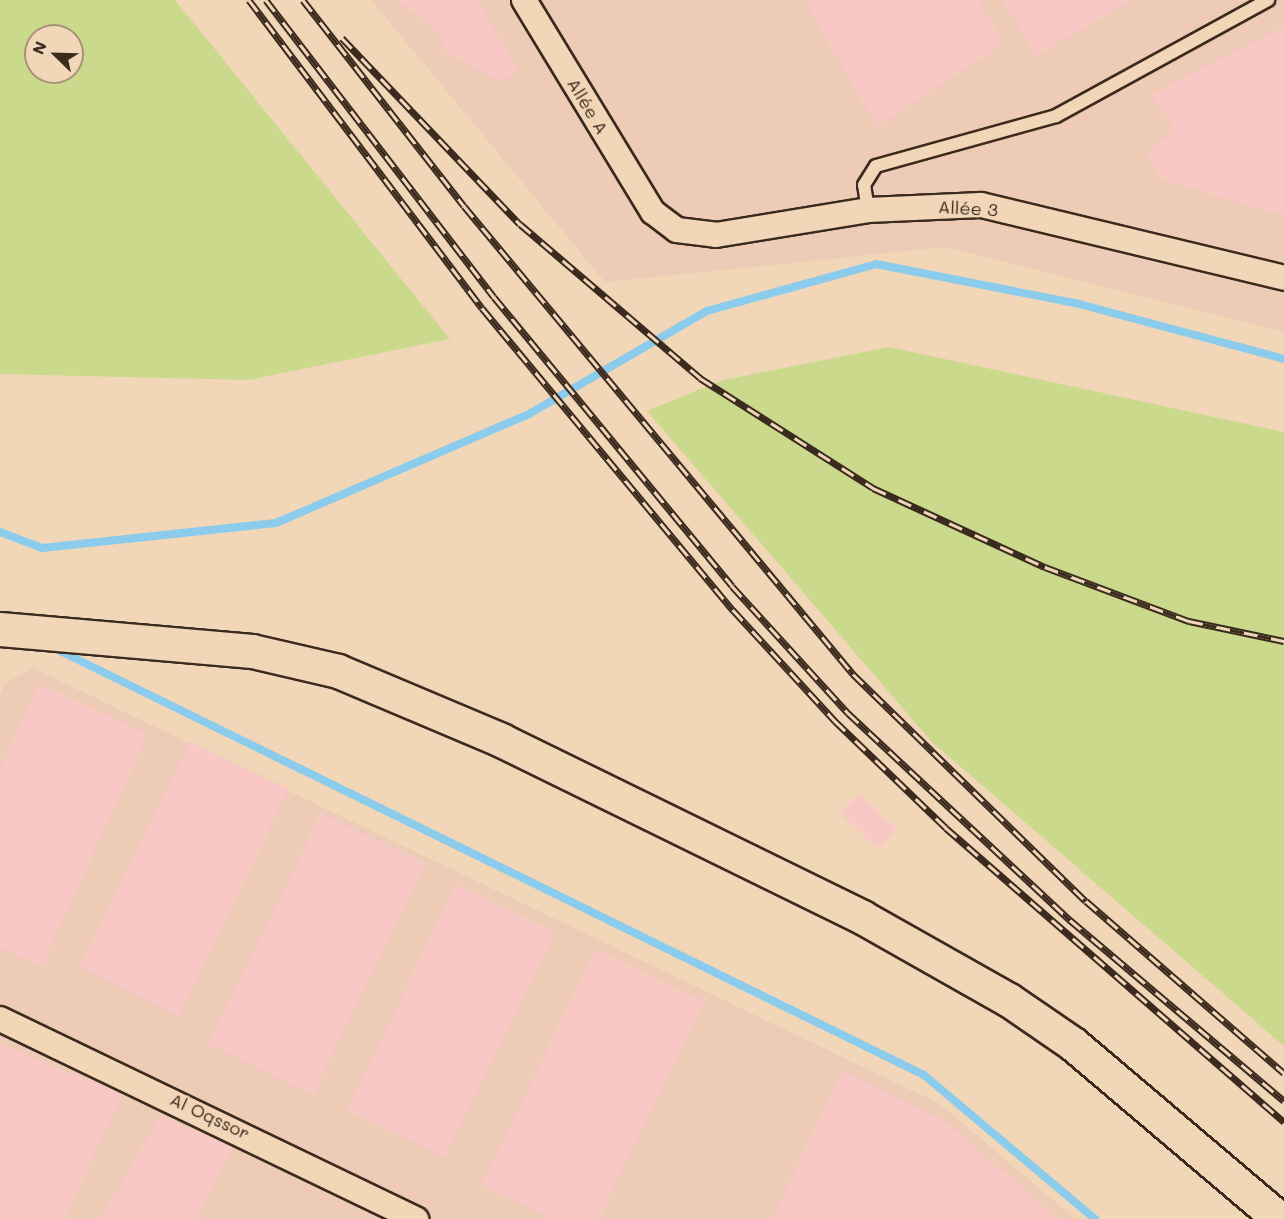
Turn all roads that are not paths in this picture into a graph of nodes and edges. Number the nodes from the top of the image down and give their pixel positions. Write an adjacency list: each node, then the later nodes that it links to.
1 (524, 0): 4 (street, Allée A)
2 (1268, 0): 3 (lane)
3 (868, 210): 4 (street, Allée 3); 5 (street, Allée 3)
4 (653, 212)
5 (1284, 278)
6 (0, 629): 9 (main road)
7 (0, 1019): 8 (street, Al Oqssor)
8 (416, 1219)
9 (1279, 1219)

